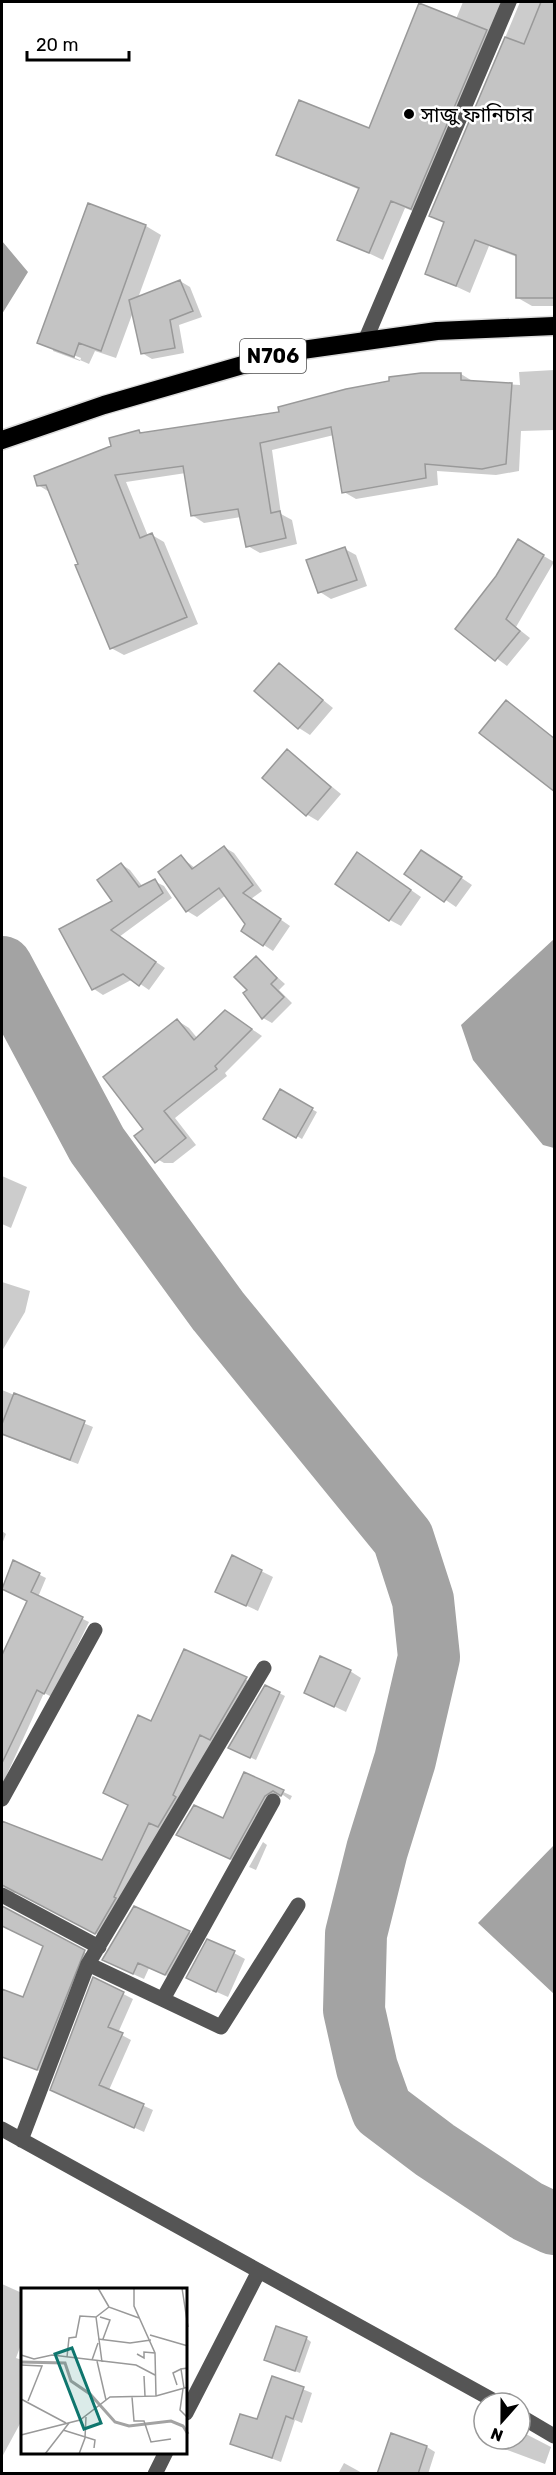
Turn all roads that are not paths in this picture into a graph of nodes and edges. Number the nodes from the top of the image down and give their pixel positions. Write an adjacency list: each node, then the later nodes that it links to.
1 (509, 2): 3 (street)
2 (555, 326): 3 (highway, N706)
3 (365, 341): 4 (highway, N706)
4 (2, 440)
5 (95, 1630): 7 (street)
6 (264, 1668): 11 (street)
7 (2, 1799)
8 (273, 1801): 13 (street)
9 (2, 1895): 11 (street)
10 (298, 1905): 13 (street)
11 (99, 1947): 12 (street)
12 (88, 1964): 13 (street); 15 (street)
13 (163, 2000)
14 (2, 2129): 15 (street)
15 (21, 2140): 16 (street)
16 (259, 2271): 17 (street); 18 (street)
17 (476, 2391)
18 (188, 2409)
19 (532, 2423): 20 (street)
20 (555, 2436)
21 (165, 2454): 22 (street)
22 (155, 2474)

